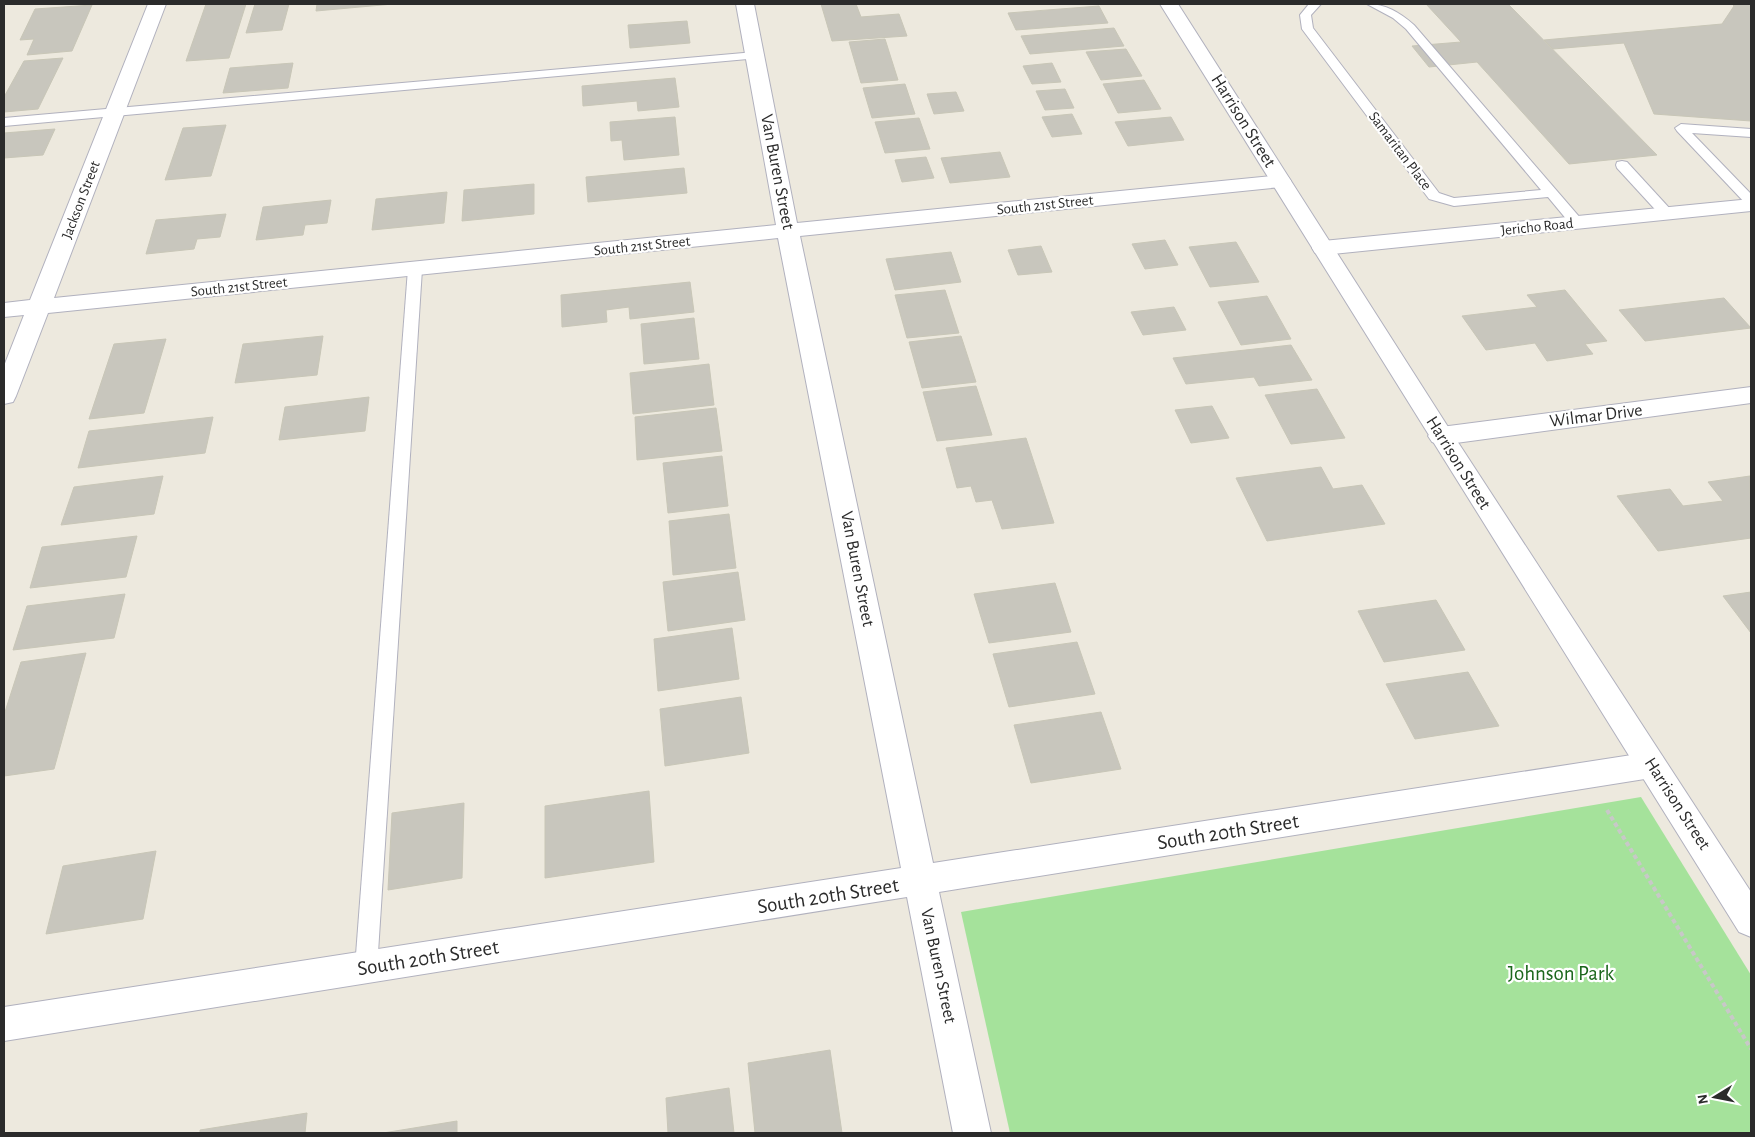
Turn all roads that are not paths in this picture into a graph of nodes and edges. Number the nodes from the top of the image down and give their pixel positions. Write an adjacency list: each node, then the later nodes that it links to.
1 (158, 4): 7 (street, Jackson Street)
2 (745, 4): 6 (street, Van Buren Street)
3 (1170, 4): 11 (street, Harrison Street)
4 (1316, 4): 12 (lane, Samaritan Place)
5 (1372, 4): 12 (lane)
6 (755, 56): 7 (lane); 17 (street, Van Buren Street)
7 (115, 113): 8 (lane); 20 (street, Jackson Street)
8 (4, 122)
9 (1751, 133): 13 (lane)
10 (1622, 165): 15 (lane)
11 (1281, 181): 17 (street, South 21st Street); 18 (street, Harrison Street)
12 (1551, 193): 16 (lane)
13 (1751, 201)
14 (1751, 205): 15 (street, Jericho Road)
15 (1667, 214): 16 (street, Jericho Road)
16 (1577, 223): 18 (street, Jericho Road)
17 (788, 232): 19 (street, South 21st Street); 26 (street, Van Buren Street)
18 (1323, 248): 24 (street, Harrison Street)
19 (415, 269): 20 (street, South 21st Street); 28 (lane)
20 (39, 307): 21 (street, South 21st Street); 23 (street, Jackson Street)
21 (4, 310)
22 (1751, 395): 24 (street, Wilmar Drive)
23 (4, 396)
24 (1441, 436): 25 (street, Harrison Street)
25 (1651, 765): 26 (street, South 20th Street); 27 (street, Harrison Street)
26 (920, 881): 28 (street, South 20th Street); 30 (street, Van Buren Street)
27 (1751, 921)
28 (366, 968): 29 (street, South 20th Street)
29 (4, 1024)
30 (972, 1133)

